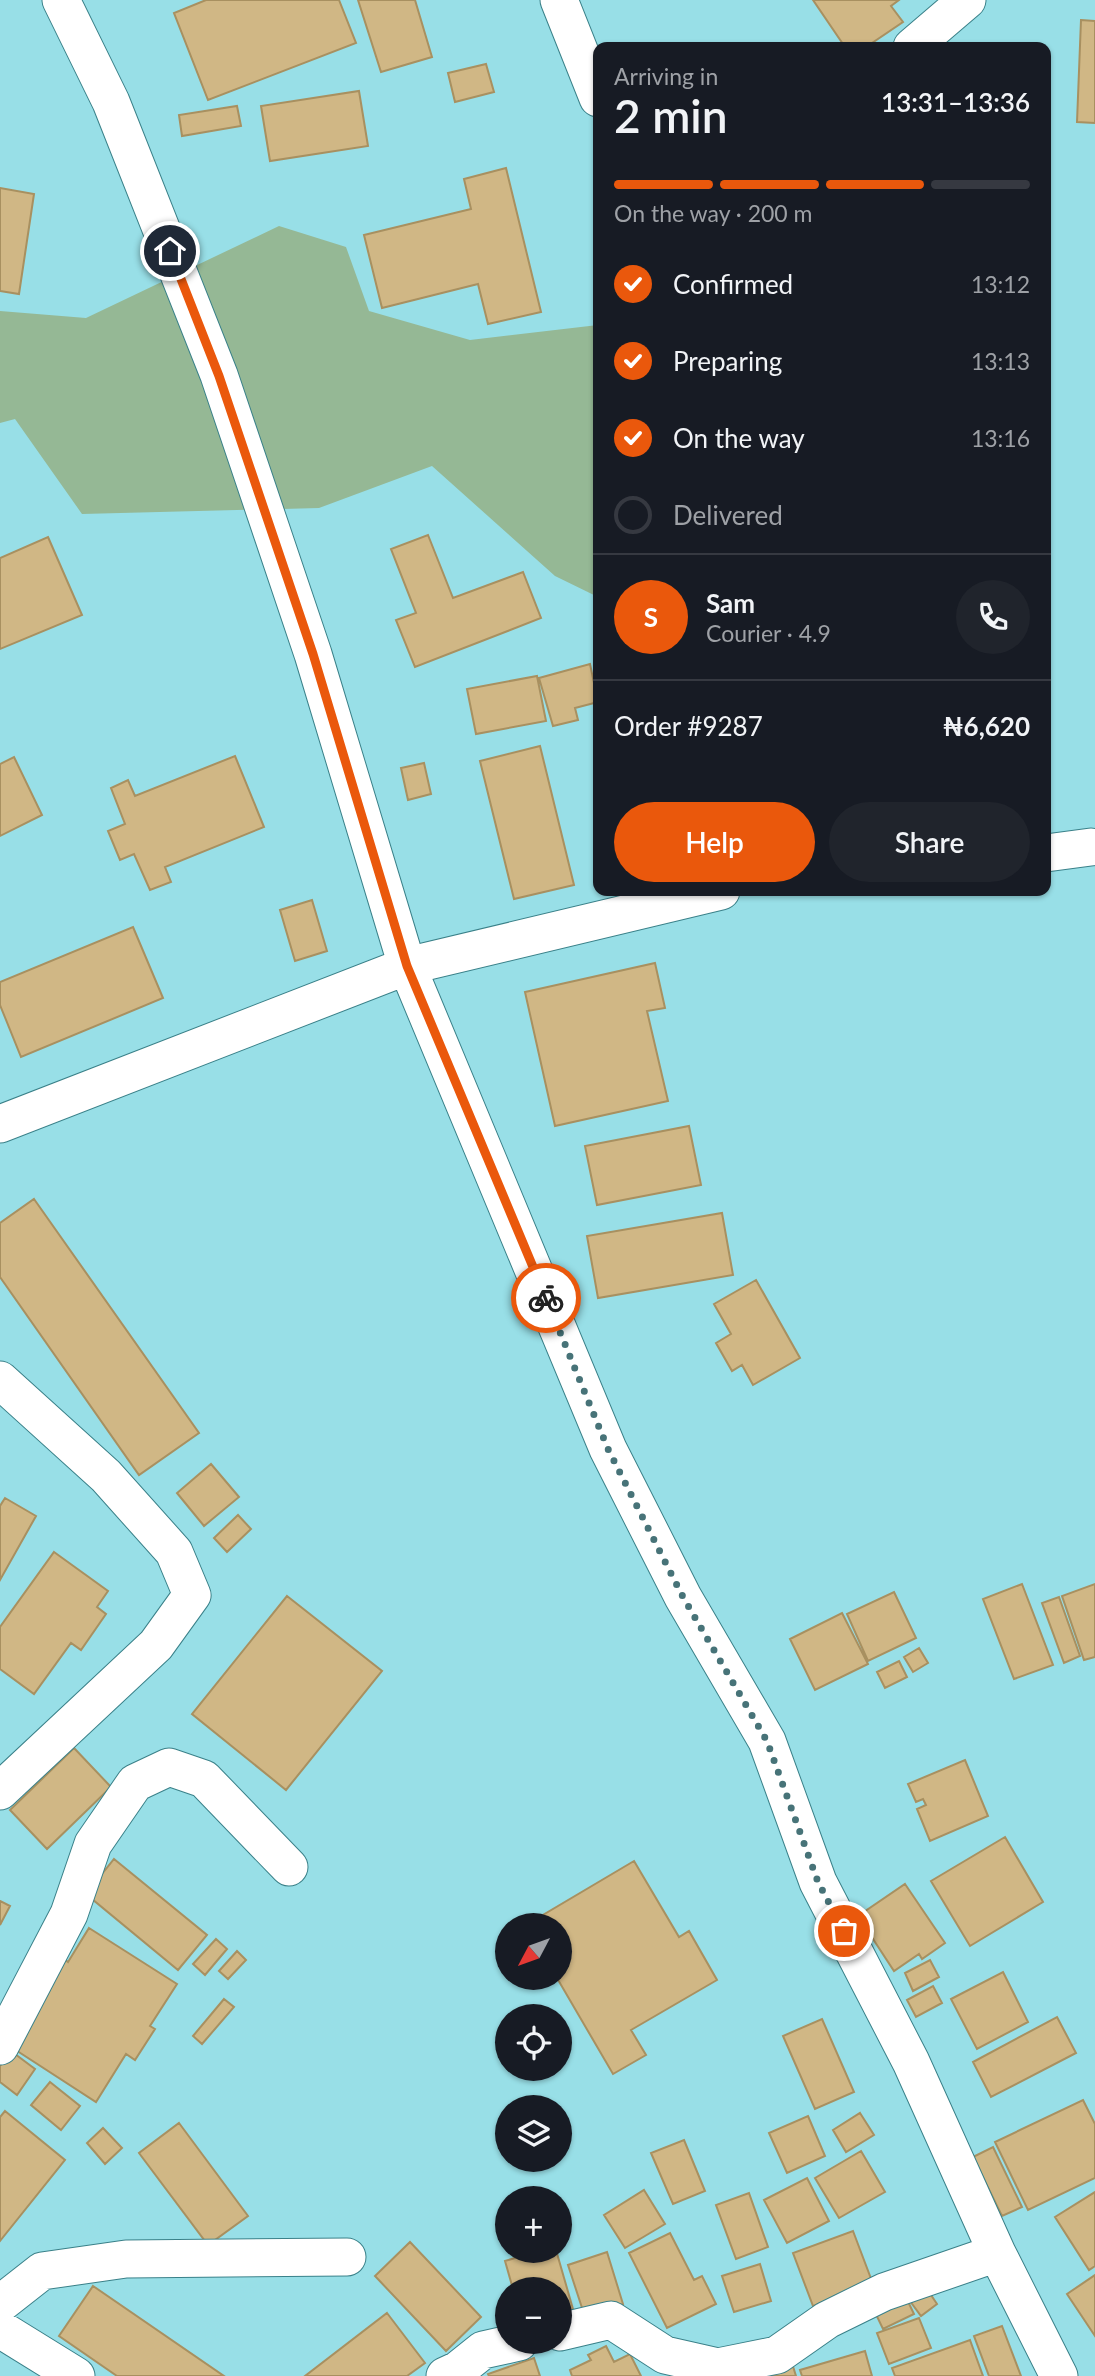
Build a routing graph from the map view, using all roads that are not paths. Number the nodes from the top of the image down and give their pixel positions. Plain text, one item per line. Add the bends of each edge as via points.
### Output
1 (61, 0) edge
2 (559, 0) edge
3 (967, 0) edge
4 (918, 42) edge
5 (593, 85) edge
6 (1091, 847) dead end
7 (1051, 852) edge
8 (699, 896) edge
9 (407, 966) junction
10 (0, 1124) edge
11 (0, 1380) edge
12 (0, 1791) edge
13 (289, 1867) dead end
14 (0, 2046) edge
15 (997, 2253) junction
16 (346, 2257) dead end
17 (0, 2304) edge
18 (0, 2329) edge
19 (572, 2329) edge
20 (495, 2347) edge
21 (76, 2376) edge
22 (445, 2376) edge
23 (1059, 2376) edge

1 - 9 street via 111,102 219,376 313,654
2 - 5 street
3 - 4 street
6 - 7 street
8 - 9 street
9 - 10 street
9 - 15 street via 608,1449 683,1597 767,1741 818,1882 911,2062
11 - 12 street via 106,1476 174,1552 192,1595 156,1644
13 - 14 street via 204,1779 169,1767 135,1783 93,1844 69,1914
15 - 19 street via 884,2292 827,2320 777,2355 718,2367 664,2356 611,2320
15 - 23 street
16 - 17 street via 126,2259 42,2271
18 - 21 street
20 - 22 street via 483,2350

